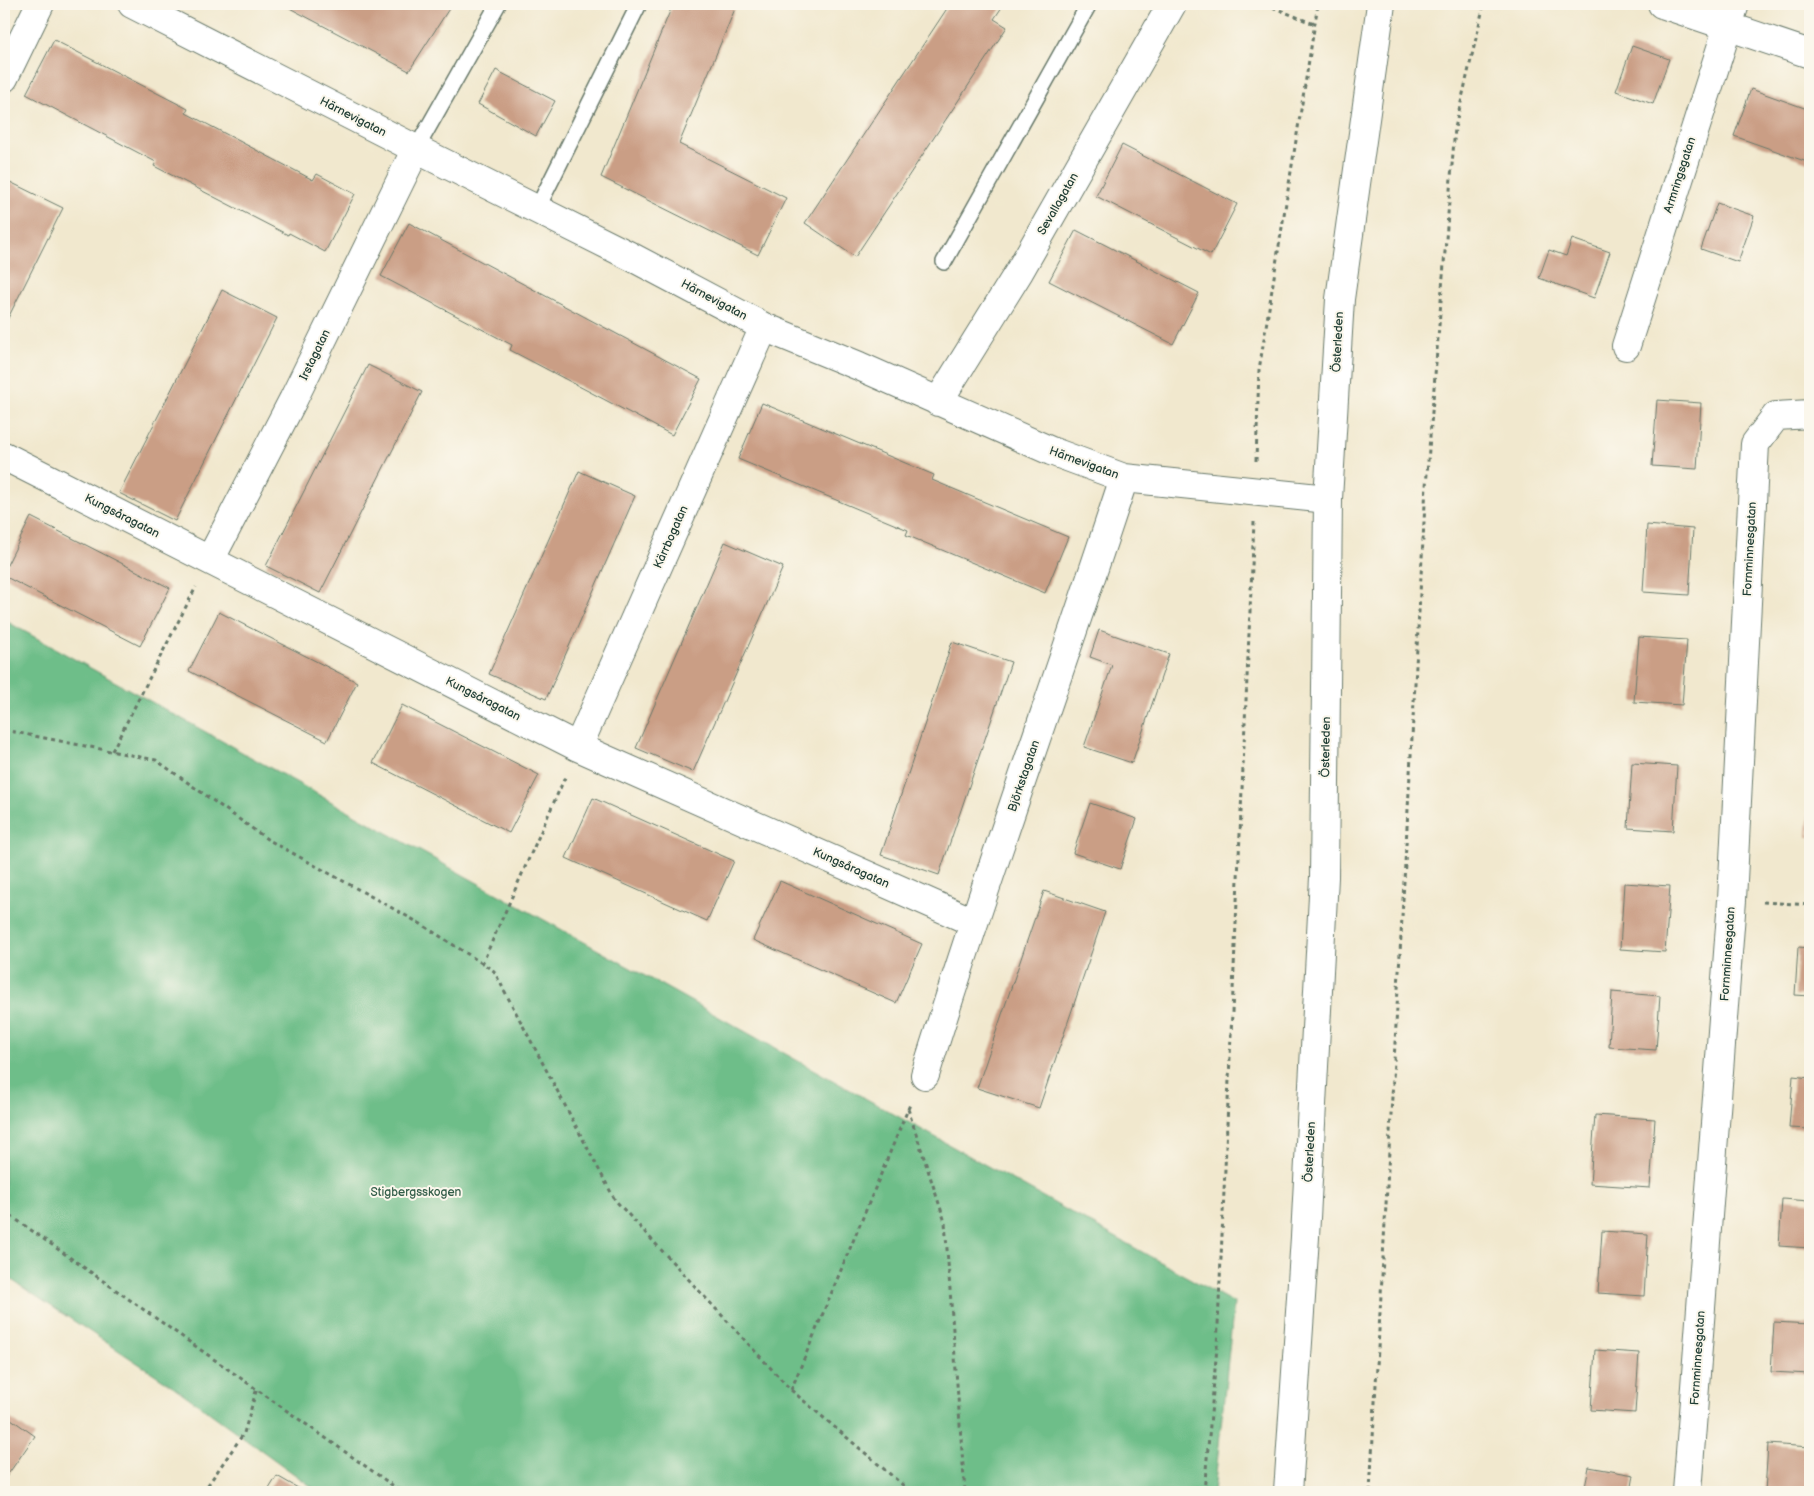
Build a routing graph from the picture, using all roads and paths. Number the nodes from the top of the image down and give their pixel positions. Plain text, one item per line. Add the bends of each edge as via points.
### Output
1 (40, 4) edge
2 (132, 4) edge
3 (498, 4) edge
4 (639, 4) edge
5 (1089, 4) edge
6 (1172, 4) edge
7 (1265, 4) edge
8 (1318, 4) edge
9 (1381, 4) edge
10 (1484, 4) edge
11 (1662, 4) edge
12 (1731, 14) edge
13 (1314, 24) junction
14 (1810, 54) edge
15 (4, 78) edge
16 (416, 149) junction
17 (536, 209) junction
18 (944, 262) dead end
19 (764, 327) junction
20 (1626, 346) dead end
21 (938, 402) junction
22 (1810, 414) edge
23 (4, 456) edge
24 (1124, 478) junction
25 (1255, 492) junction
26 (1328, 499) junction
27 (210, 560) junction
28 (4, 730) edge
29 (578, 747) junction
30 (112, 751) junction
31 (1732, 900) junction
32 (1810, 905) edge
33 (973, 922) junction
34 (482, 964) junction
35 (925, 1075) joint
36 (908, 1108) junction
37 (4, 1211) edge
38 (257, 1388) junction
39 (791, 1390) junction
40 (203, 1492) edge
41 (402, 1492) edge
42 (911, 1492) edge
43 (965, 1492) edge
44 (1204, 1492) edge
45 (1288, 1492) edge
46 (1370, 1492) edge
47 (1687, 1492) edge

1 - 15 street
2 - 16 street, Härnevigatan
3 - 16 lane
4 - 17 lane
5 - 18 lane
6 - 21 street, Sevallagatan via 1019,272
7 - 13 path
8 - 13 path
9 - 26 street, Österleden via 1340,299
10 - 46 path via 1455,128 1426,486
11 - 12 street
12 - 14 street
12 - 20 street, Armringsgatan
13 - 25 path via 1259,370
16 - 17 street, Härnevigatan
16 - 27 street, Irstagatan via 293,400
17 - 19 street, Härnevigatan
19 - 21 street, Härnevigatan
19 - 29 street, Kärrbogatan
21 - 24 street, Härnevigatan via 1051,451
22 - 31 street, Fornminnesgatan via 1776,416 1755,444
23 - 27 street, Kungsåragatan
24 - 25 street, Härnevigatan
24 - 33 street, Björkstagatan
25 - 26 street, Härnevigatan
25 - 44 path via 1216,1347
26 - 45 street, Österleden via 1324,877
27 - 29 street, Kungsåragatan
27 - 30 path
28 - 30 path
29 - 33 street, Kungsåragatan
29 - 34 path
30 - 34 path via 156,760 268,840 421,924
31 - 32 path
31 - 47 street, Fornminnesgatan
33 - 35 street, Björkstagatan
34 - 39 path via 494,971 615,1200
35 - 36 path
36 - 39 path
36 - 43 path via 944,1222
37 - 38 path
38 - 40 path via 244,1433
38 - 41 path
39 - 42 path

